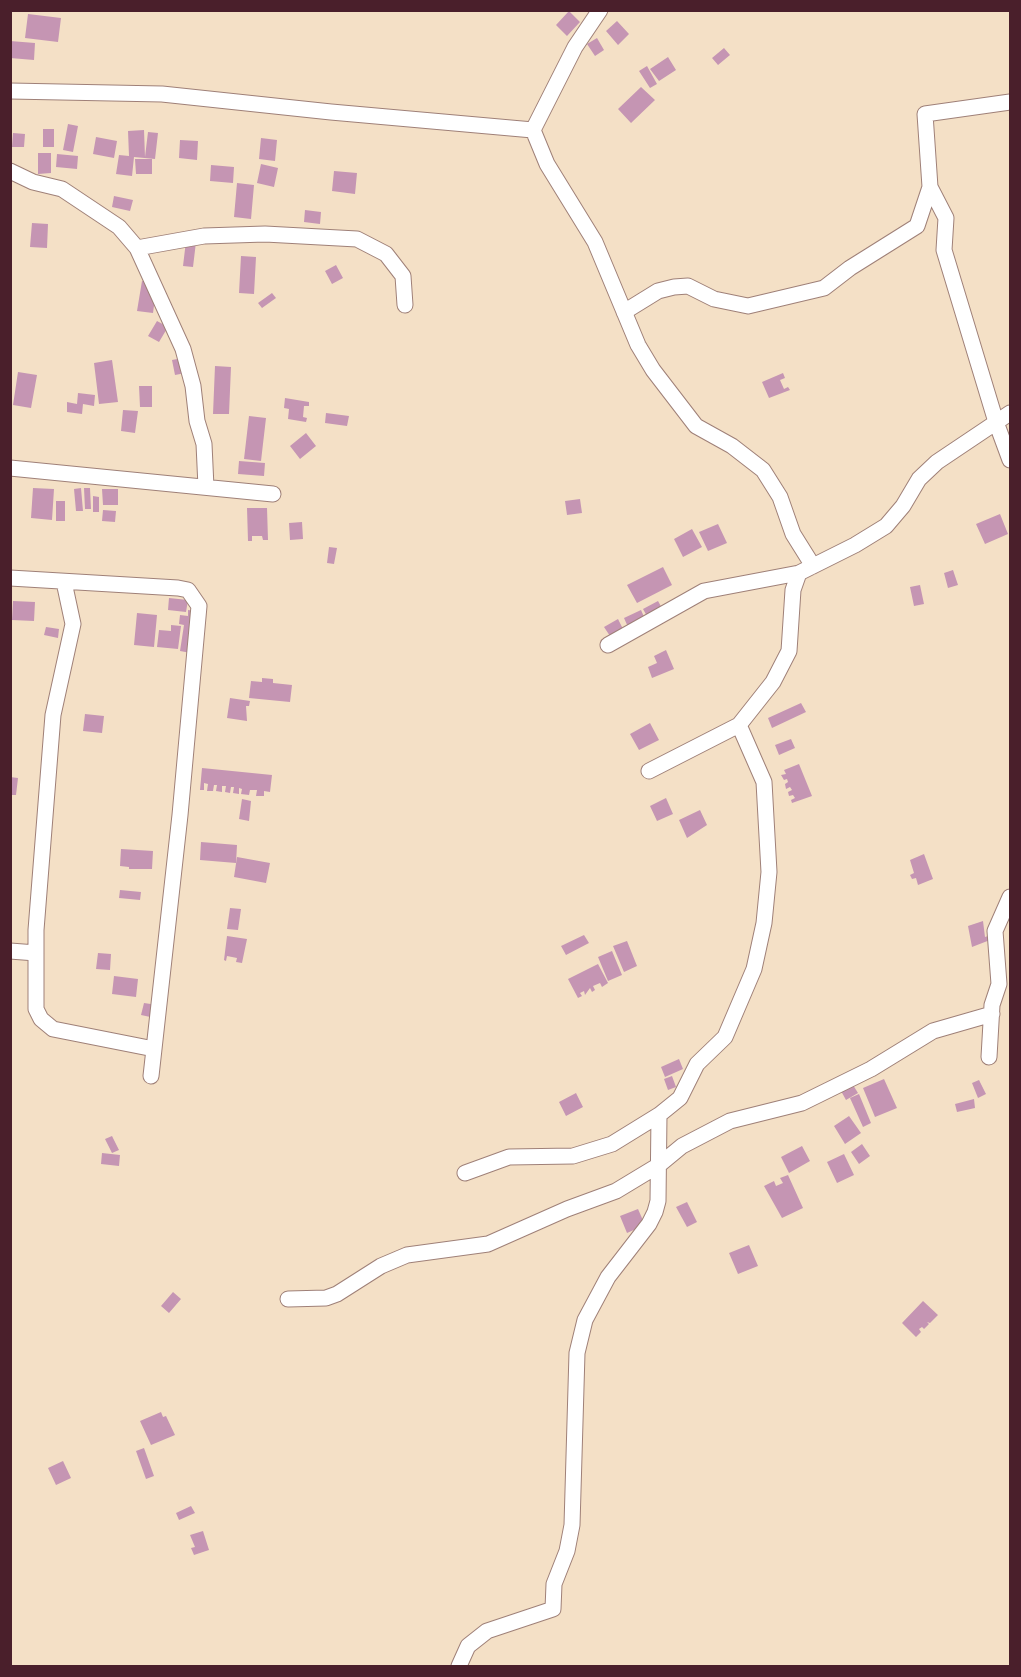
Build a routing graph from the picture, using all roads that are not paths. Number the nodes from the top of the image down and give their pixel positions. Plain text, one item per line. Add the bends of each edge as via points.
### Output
1 (600, 10) edge
2 (10, 92) edge
3 (1011, 102) edge
4 (532, 129) junction
5 (10, 171) edge
6 (930, 187) junction
7 (137, 248) junction
8 (405, 305) dead end
9 (624, 312) junction
10 (1011, 412) edge
11 (996, 422) junction
12 (1011, 460) edge
13 (10, 468) edge
14 (207, 487) junction
15 (273, 494) dead end
16 (813, 566) junction
17 (799, 573) junction
18 (10, 578) edge
19 (64, 582) junction
20 (608, 645) dead end
21 (739, 725) junction
22 (649, 771) dead end
23 (1011, 897) edge
24 (10, 951) edge
25 (36, 953) junction
26 (992, 1014) junction
27 (154, 1049) junction
28 (989, 1057) dead end
29 (151, 1076) dead end
30 (659, 1115) junction
31 (659, 1165) junction
32 (465, 1173) dead end
33 (288, 1299) dead end
34 (461, 1661) edge
35 (448, 1666) edge

1 - 4 street via 575,47
2 - 4 street via 162,94
3 - 6 street via 925,114
4 - 9 street via 547,164 595,242
5 - 7 street via 62,189 119,227
6 - 9 street via 917,226 850,267 824,288 748,306 714,299 688,286 674,287 658,291
6 - 11 street via 946,218 944,250
7 - 8 street via 204,236 265,234 357,239 386,254 403,276
7 - 14 street via 183,349 204,444
9 - 16 street via 652,370 696,426 732,446 764,471 780,497 793,534
10 - 11 street
11 - 12 street
11 - 16 street via 919,479 886,526
13 - 14 street
14 - 15 street
16 - 17 street
17 - 20 street via 704,591
17 - 21 street via 792,590 789,651 773,682
18 - 19 street
19 - 25 street via 73,624 53,715
19 - 27 street via 178,588 188,590 199,606
21 - 22 street
21 - 30 street via 764,782 769,872 764,923 754,969 725,1036 697,1064 680,1098
23 - 26 street via 995,931 999,984
24 - 25 street
25 - 27 street via 36,1009 53,1029
26 - 28 street
26 - 31 street via 933,1031 871,1070 802,1103 730,1121 682,1146
27 - 29 street
30 - 31 street
30 - 32 street via 612,1144 573,1156 509,1157
31 - 33 street via 616,1191 488,1244 407,1254 337,1294
31 - 34 street via 655,1212 608,1277 585,1320 577,1353 572,1525 554,1584 553,1609 488,1631 468,1646
34 - 35 street

